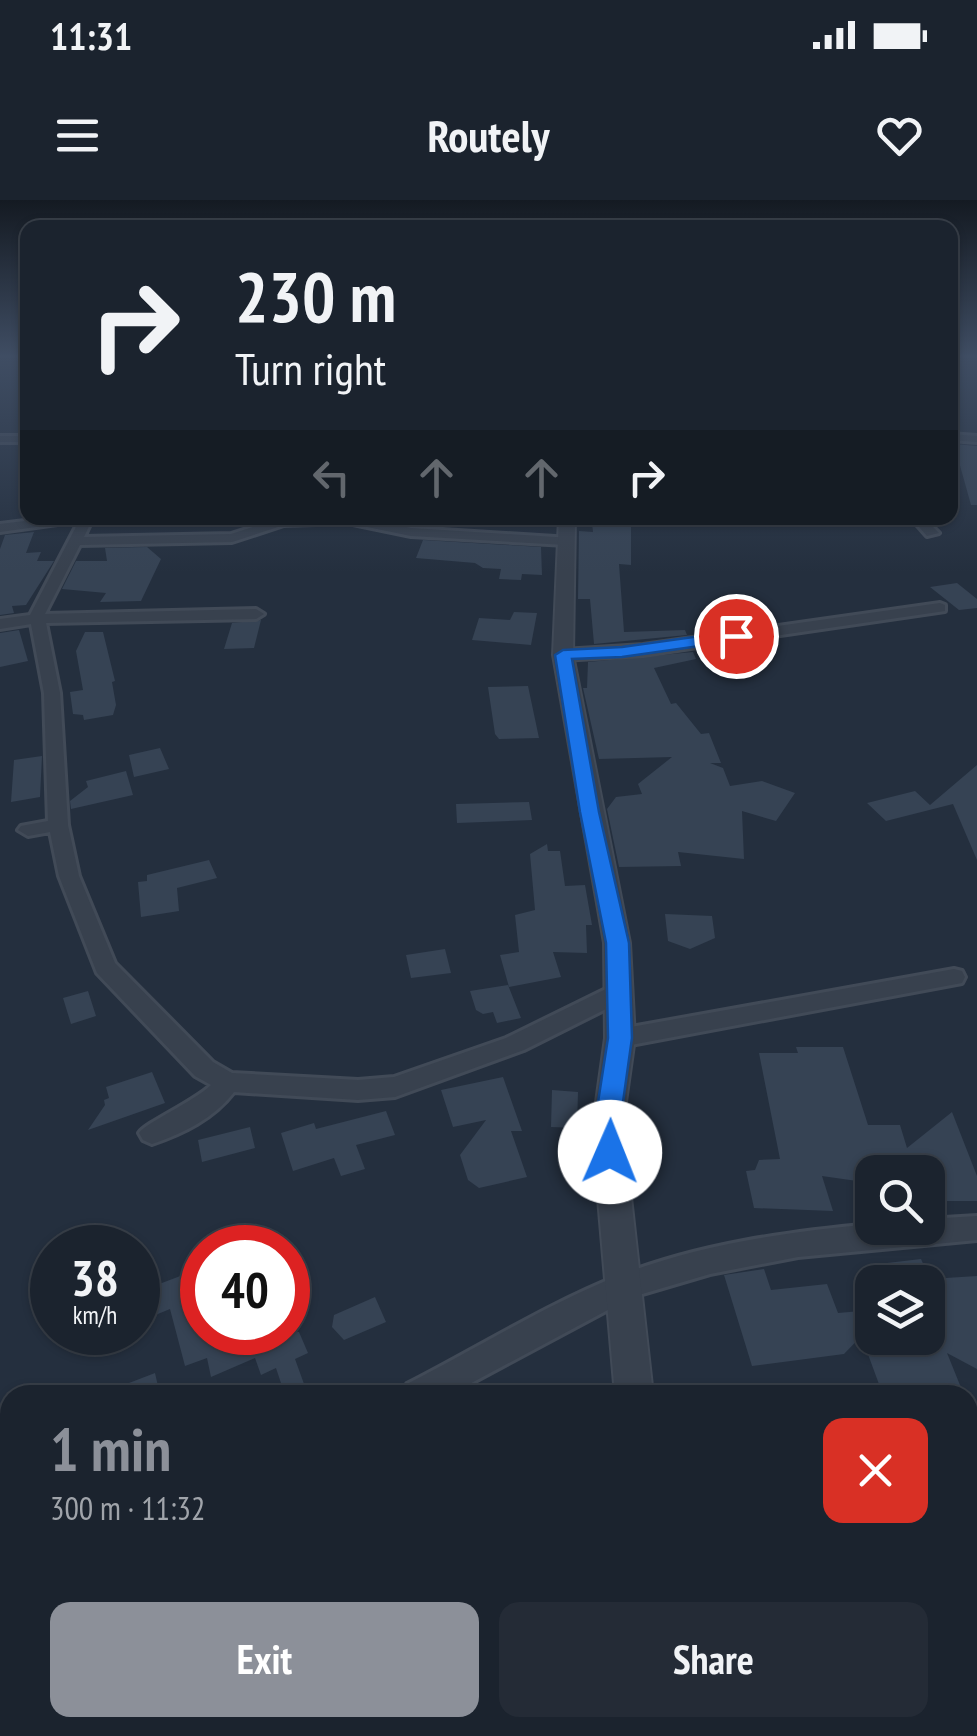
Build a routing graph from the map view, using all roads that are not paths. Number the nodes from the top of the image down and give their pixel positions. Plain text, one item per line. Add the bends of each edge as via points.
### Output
1 (83, 525) edge
2 (272, 525) edge
3 (370, 525) edge
4 (925, 525) edge
5 (566, 529) edge
6 (932, 533) dead end
7 (75, 541) junction
8 (940, 608) dead end
9 (256, 614) dead end
10 (38, 620) junction
11 (0, 624) edge
12 (563, 655) junction
13 (58, 825) junction
14 (28, 830) dead end
15 (954, 977) dead end
16 (618, 994) junction
17 (620, 1038) junction
18 (228, 1082) junction
19 (152, 1133) dead end
20 (977, 1228) edge
21 (624, 1286) junction
22 (437, 1385) edge
23 (633, 1385) edge

1 - 7 street
2 - 7 street via 232,538
3 - 5 street via 411,532
4 - 6 street
5 - 12 street
7 - 10 street
8 - 12 street
9 - 10 street
10 - 11 street
10 - 13 street via 52,693
12 - 16 street via 618,943
13 - 14 street
13 - 18 street via 69,876 106,967 204,1068
15 - 17 street
16 - 17 street
16 - 18 street via 515,1044 395,1087
17 - 21 street via 610,1152
18 - 19 street via 214,1102
20 - 21 street via 812,1241
21 - 22 street
21 - 23 street

